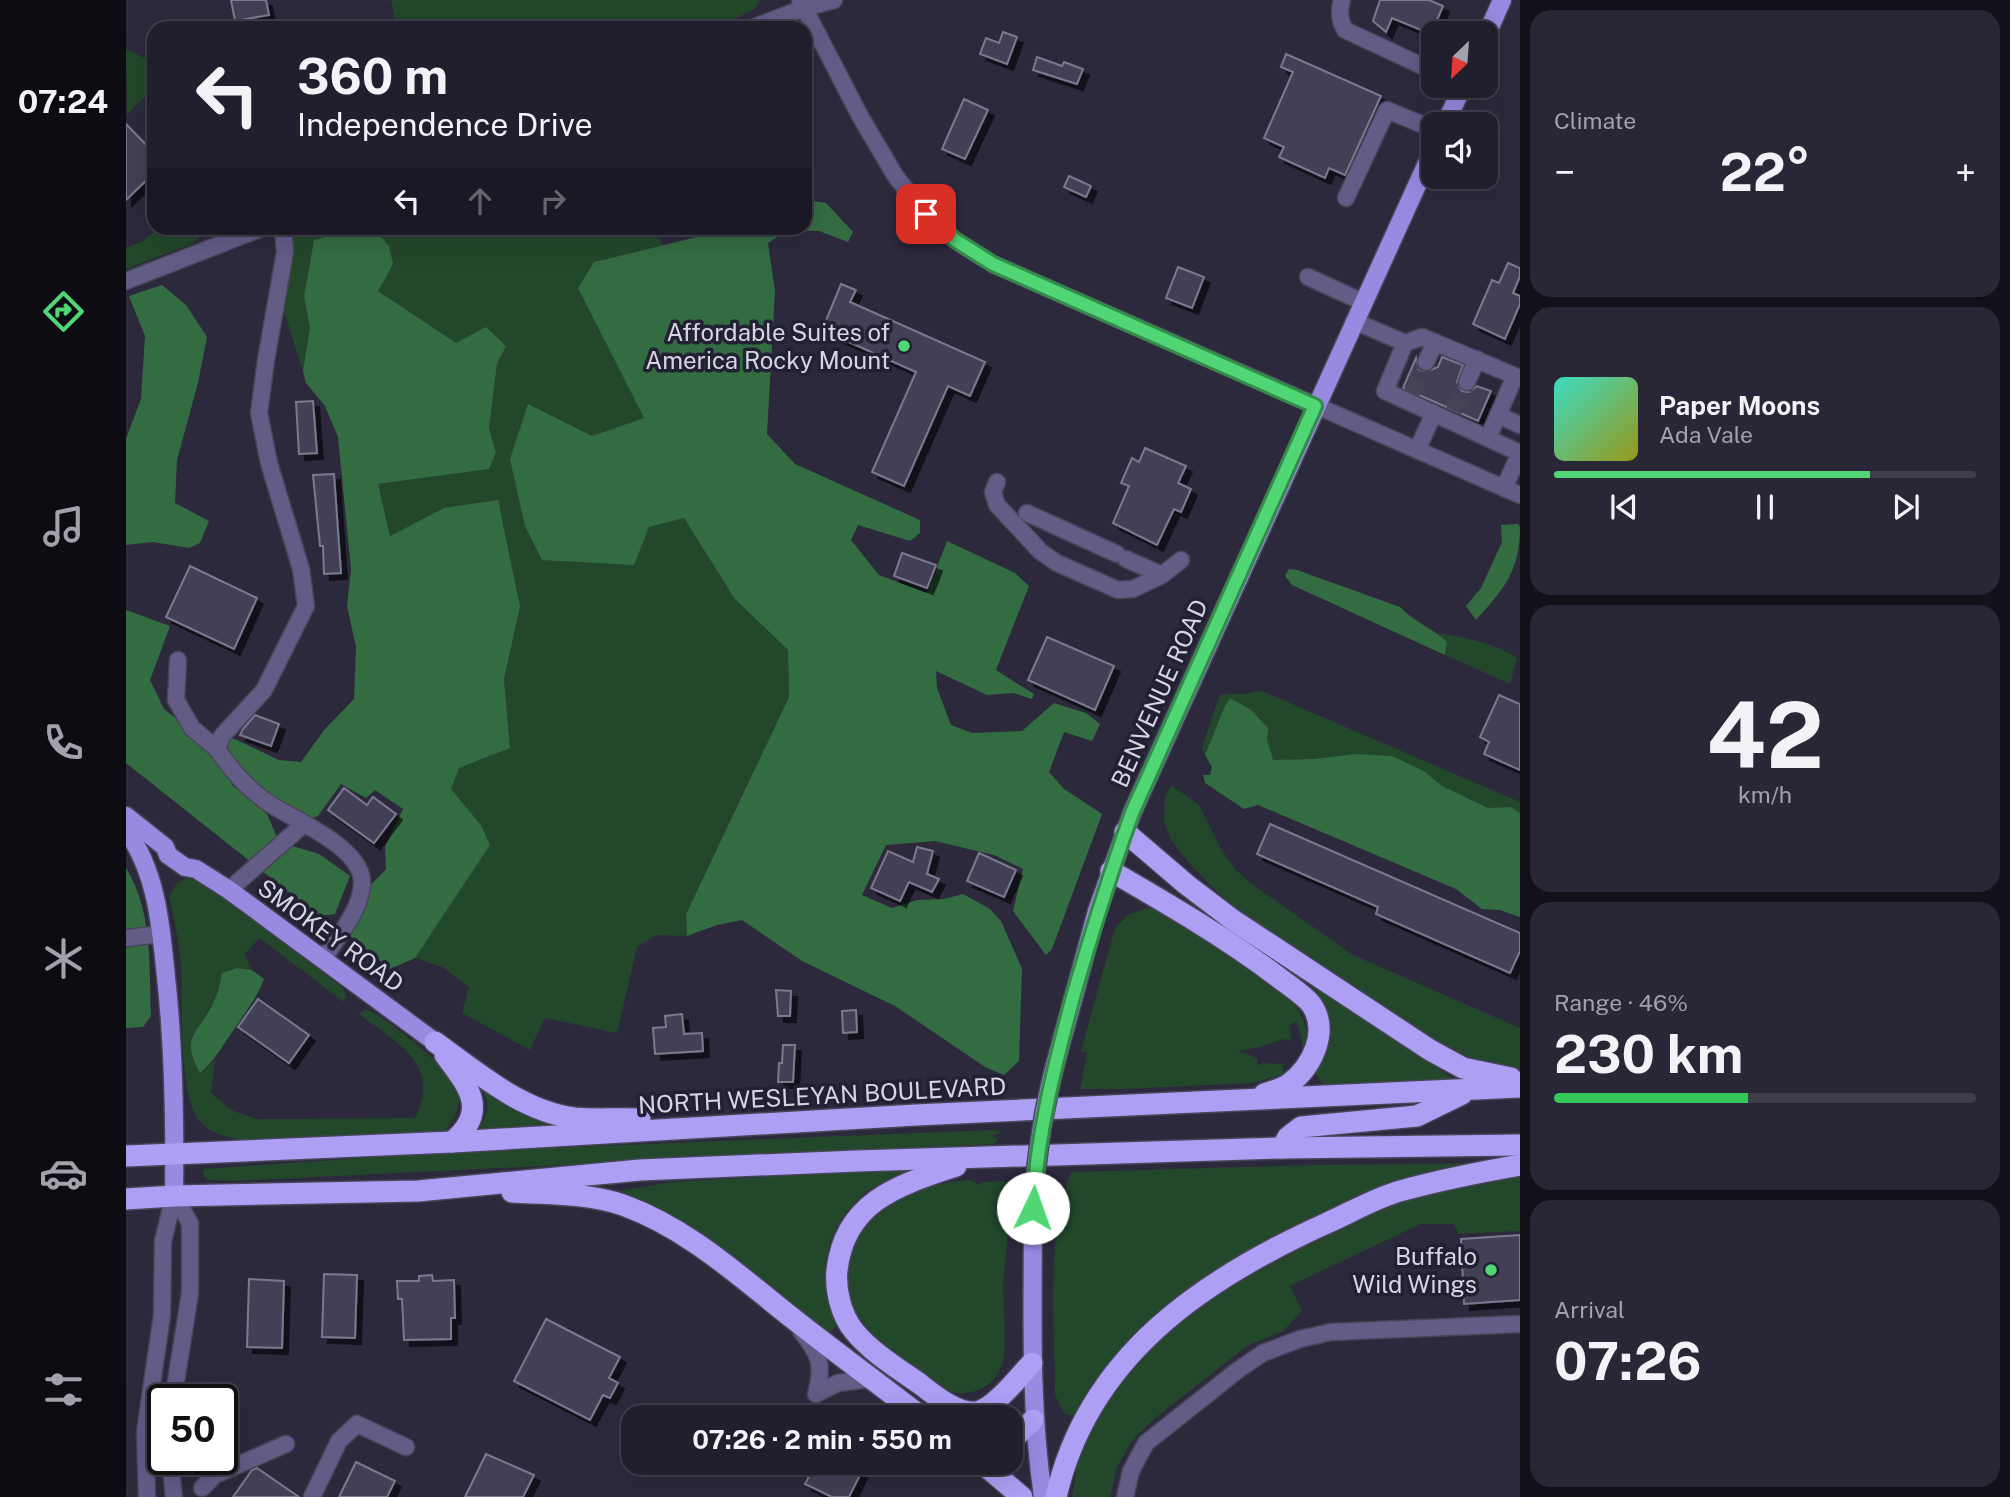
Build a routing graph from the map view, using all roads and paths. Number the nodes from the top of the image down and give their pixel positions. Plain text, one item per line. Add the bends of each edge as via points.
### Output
1 (834, 0) edge
2 (1342, 0) edge
3 (1502, 0) edge
4 (802, 4) edge
5 (767, 21) edge
6 (811, 21) edge
7 (1493, 21) edge
8 (812, 23) edge
9 (1421, 65) edge
10 (1421, 124) edge
11 (1421, 176) edge
12 (1346, 198) dead end
13 (244, 235) edge
14 (284, 235) edge
15 (1308, 277) dead end
16 (126, 281) edge
17 (1363, 302) junction
18 (1354, 321) junction
19 (1435, 342) junction
20 (1405, 343) junction
21 (1477, 359) junction
22 (1426, 362) tunnel mouth
23 (1517, 377) edge
24 (1467, 382) tunnel mouth
25 (1315, 406) junction
26 (1434, 413) junction
27 (1498, 415) junction
28 (1520, 425) edge
29 (1488, 438) junction
30 (1417, 450) junction
31 (1520, 453) edge
32 (997, 482) dead end
33 (1504, 488) junction
34 (1520, 495) edge
35 (1027, 513) dead end
36 (1181, 560) dead end
37 (1162, 575) junction
38 (178, 660) dead end
39 (217, 749) junction
40 (126, 816) edge
41 (304, 824) junction
42 (126, 830) edge
43 (1125, 832) junction
44 (1111, 871) junction
45 (229, 890) junction
46 (161, 934) junction
47 (126, 938) edge
48 (323, 960) junction
49 (435, 1042) junction
50 (1520, 1079) edge
51 (1520, 1087) edge
52 (1470, 1089) junction
53 (1202, 1102) junction
54 (757, 1125) junction
55 (452, 1142) junction
56 (1520, 1145) edge
57 (1282, 1148) junction
58 (174, 1153) junction
59 (126, 1156) edge
60 (977, 1158) junction
61 (1520, 1165) edge
62 (443, 1188) junction
63 (174, 1196) junction
64 (126, 1199) edge
65 (786, 1313) junction
66 (1520, 1324) edge
67 (1032, 1363) junction
68 (869, 1379) junction
69 (176, 1384) edge
70 (890, 1392) junction
71 (906, 1405) edge
72 (912, 1405) edge
73 (1033, 1420) junction
74 (1023, 1430) edge
75 (286, 1444) dead end
76 (406, 1447) dead end
77 (172, 1475) edge
78 (996, 1475) edge
79 (204, 1493) edge
80 (147, 1497) edge
81 (174, 1497) edge
82 (180, 1497) edge
83 (312, 1497) edge
84 (1022, 1497) edge
85 (1042, 1497) edge
86 (1056, 1497) edge
87 (1125, 1497) edge

1 - 4 street
2 - 9 street via 1340,22 1345,30
3 - 7 main road
4 - 5 street
4 - 6 street
8 - 25 street via 896,177 955,240 993,264
10 - 12 street via 1387,110
11 - 17 main road, BENVENUE ROAD
13 - 16 street
14 - 39 street via 285,252 259,412 269,463 301,569 306,606 264,690 222,736
15 - 17 street
17 - 18 main road, BENVENUE ROAD
18 - 20 street
18 - 25 main road, BENVENUE ROAD
19 - 20 street via 1422,337
19 - 21 street
19 - 22 street
20 - 26 street via 1385,391 1410,397
21 - 23 street
21 - 24 street
23 - 27 street
25 - 30 street
25 - 43 main road, BENVENUE ROAD
26 - 29 street via 1452,416
26 - 30 street
27 - 28 street
27 - 29 street
29 - 31 street
30 - 33 street
31 - 33 street
32 - 37 street via 997,505 1057,563 1118,590 1133,589
33 - 34 street
35 - 37 street
36 - 37 street
38 - 39 street via 176,700 192,728
39 - 41 street via 235,775 265,801
40 - 45 main road, SMOKEY ROAD via 184,867 196,869
41 - 45 street
41 - 48 street via 354,861 363,882 358,902
42 - 46 main road via 154,890
43 - 44 main road, BENVENUE ROAD
43 - 50 highway via 1233,919 1430,1050 1463,1068
44 - 53 highway via 1188,915 1269,970 1311,1004 1318,1021 1317,1046 1308,1066 1288,1085 1262,1095
44 - 67 main road, BENVENUE ROAD, bridge via 1046,1097 1035,1170
45 - 48 main road, SMOKEY ROAD
46 - 47 street
46 - 58 main road via 173,1066
48 - 49 main road, SMOKEY ROAD
49 - 54 highway via 525,1103 573,1118
49 - 55 highway via 469,1088 473,1105 472,1118
51 - 52 highway, NORTH WESLEYAN BOULEVARD
52 - 53 highway, NORTH WESLEYAN BOULEVARD
52 - 57 highway via 1417,1116 1301,1127
53 - 54 highway, NORTH WESLEYAN BOULEVARD
54 - 55 highway, NORTH WESLEYAN BOULEVARD
55 - 58 highway, NORTH WESLEYAN BOULEVARD
56 - 57 highway
57 - 60 highway
58 - 59 highway, NORTH WESLEYAN BOULEVARD
58 - 63 main road
60 - 62 highway via 640,1170
60 - 67 highway via 888,1191 868,1206 849,1228 839,1252 838,1298 865,1343 941,1400 961,1409 976,1412 993,1403
61 - 86 highway via 1397,1191 1297,1237 1179,1308 1155,1328 1104,1388 1066,1460
62 - 63 highway
62 - 65 highway via 588,1197 622,1205 695,1242
63 - 64 highway
63 - 69 street via 190,1223 190,1293
63 - 80 street via 163,1241 162,1315 145,1432
65 - 68 highway
65 - 68 street via 818,1356 821,1374 816,1394 838,1383
66 - 87 street via 1331,1332 1264,1353 1146,1443 1131,1471
67 - 73 main road, BENVENUE ROAD
68 - 70 highway
70 - 71 highway
70 - 72 highway
73 - 74 highway
73 - 85 main road, BENVENUE ROAD
75 - 79 street via 215,1475
76 - 83 street via 356,1424 338,1441
77 - 81 street
78 - 84 highway
79 - 82 street

